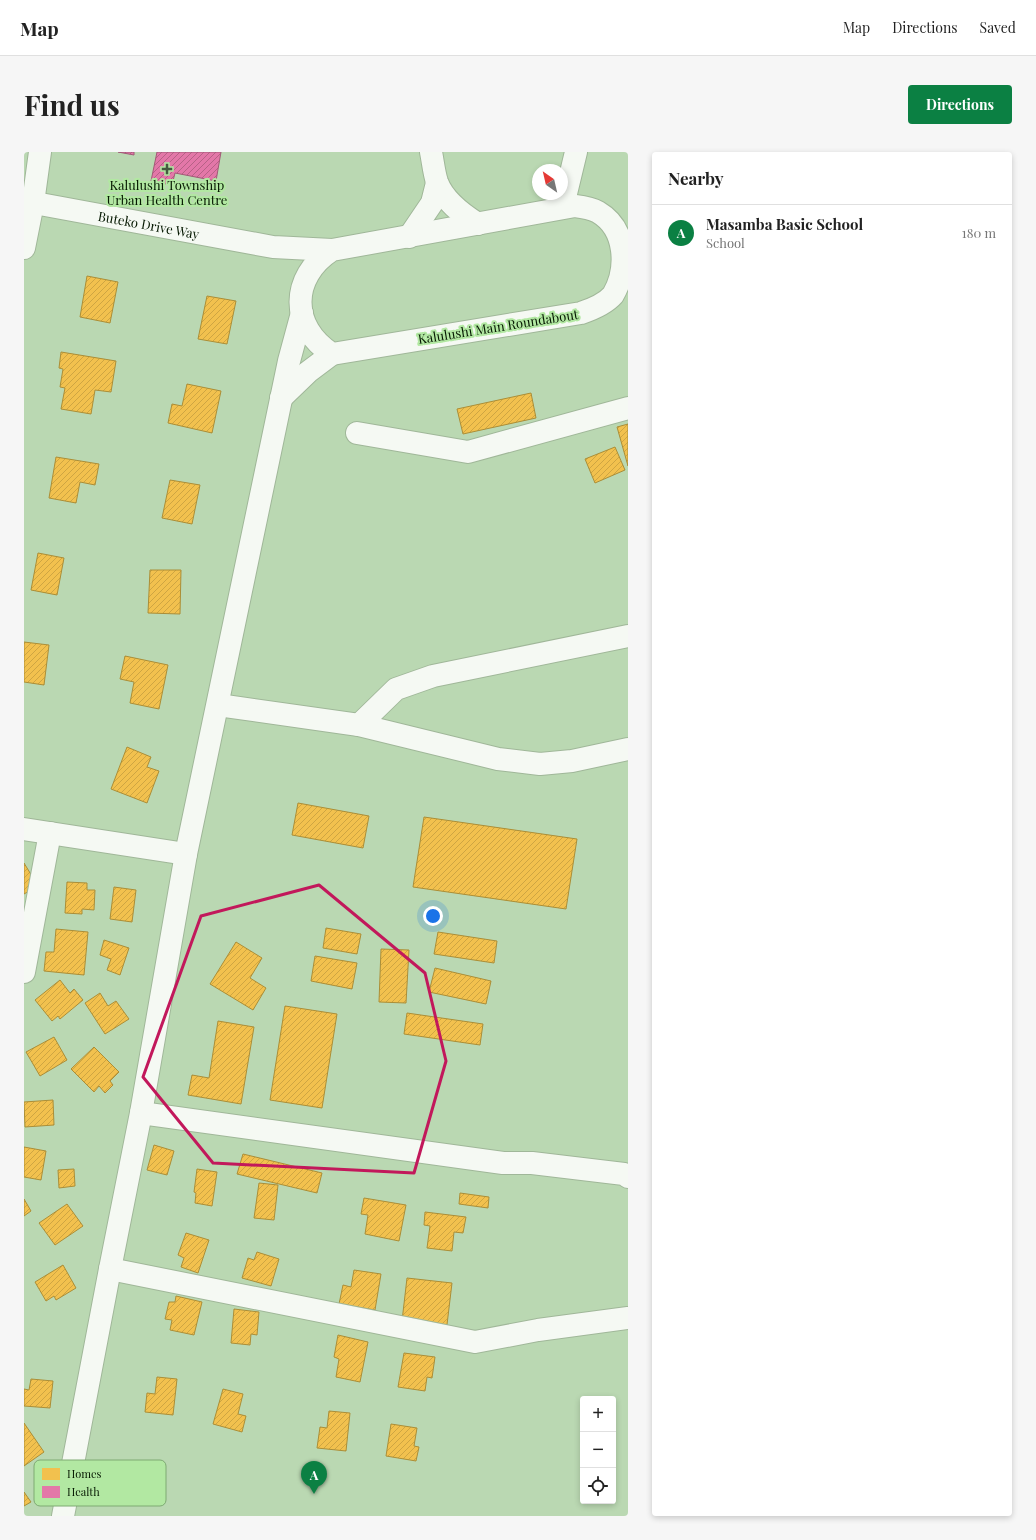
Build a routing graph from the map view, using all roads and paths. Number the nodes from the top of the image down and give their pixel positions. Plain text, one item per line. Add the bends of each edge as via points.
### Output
1 (40, 152) edge
2 (431, 152) edge
3 (576, 152) edge
4 (437, 183) junction
5 (28, 202) edge
6 (563, 206) junction
7 (607, 218) junction
8 (478, 224) junction
9 (628, 224) edge
10 (408, 237) junction
11 (273, 247) junction
12 (24, 248) edge
13 (332, 250) junction
14 (625, 280) edge
15 (303, 284) junction
16 (302, 313) junction
17 (332, 354) junction
18 (281, 398) junction
19 (628, 408) edge
20 (357, 433) dead end
21 (628, 636) edge
22 (218, 705) junction
23 (359, 725) junction
24 (628, 749) edge
25 (24, 828) edge
26 (50, 833) junction
27 (186, 854) junction
28 (24, 972) edge
29 (142, 1113) junction
30 (628, 1177) edge
31 (110, 1269) junction
32 (628, 1318) edge
33 (74, 1460) edge
34 (65, 1506) edge
35 (63, 1516) edge

1 - 5 street
2 - 4 street
3 - 6 street
4 - 8 street via 447,199 461,213
4 - 10 street via 432,203
5 - 11 street, Buteko Drive Way
5 - 12 street
6 - 7 street, Kalulushi Main Roundabout via 586,208
6 - 8 street, Kalulushi Main Roundabout
7 - 9 street
7 - 14 street, Kalulushi Main Roundabout via 615,227 625,248
8 - 10 street, Kalulushi Main Roundabout
10 - 13 street, Kalulushi Main Roundabout
11 - 13 street, Buteko Drive Way
11 - 15 street via 296,267
13 - 15 street, Kalulushi Main Roundabout via 314,264
14 - 17 street, Kalulushi Main Roundabout via 604,302 582,313
15 - 16 street, Kalulushi Main Roundabout via 300,296
16 - 17 street, Kalulushi Main Roundabout via 307,329 314,339
16 - 18 street
17 - 18 street via 308,372
18 - 22 street
19 - 20 street via 468,452
21 - 23 street via 434,676 396,689
22 - 23 street
22 - 27 street
23 - 24 street via 498,759 540,764 572,761
25 - 26 street
26 - 27 street
26 - 28 street
27 - 29 street
29 - 30 street via 503,1163 532,1163 624,1174
29 - 31 street
31 - 32 street via 475,1342 538,1330
31 - 33 street
34 - 35 street

